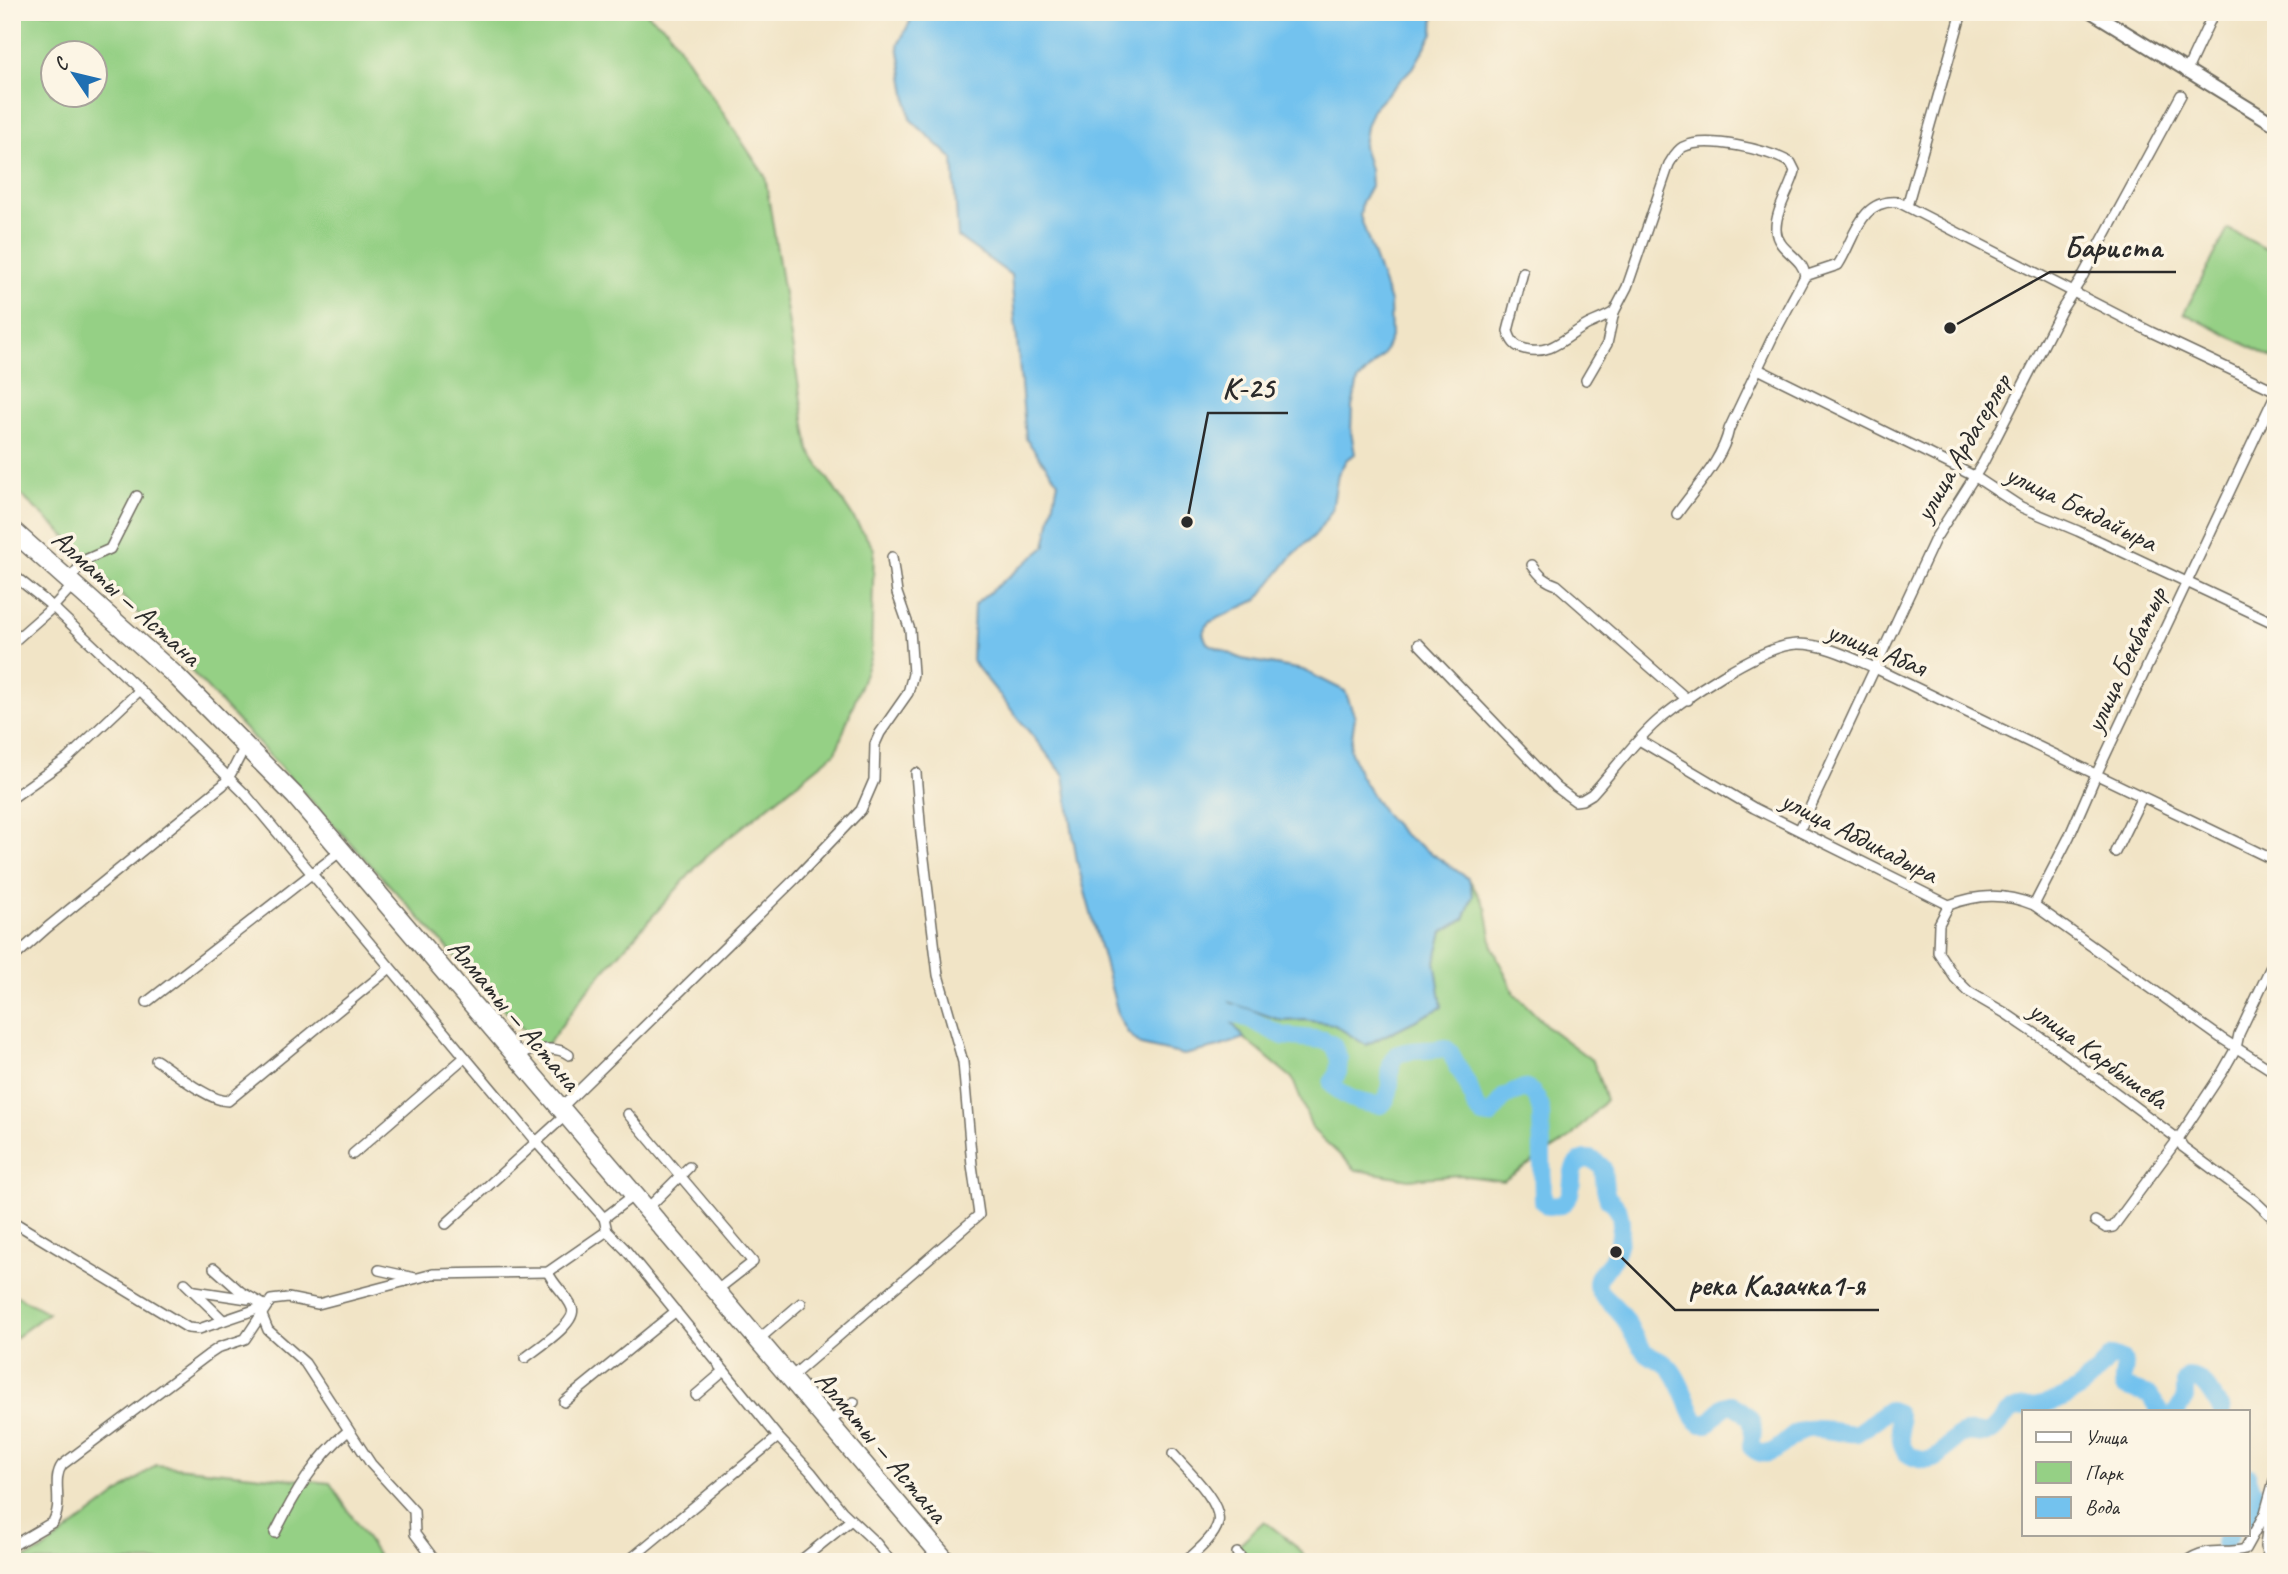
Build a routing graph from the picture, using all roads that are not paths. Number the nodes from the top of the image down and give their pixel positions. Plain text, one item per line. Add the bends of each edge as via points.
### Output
1 (1962, 12) edge
2 (2092, 12) edge
3 (2214, 12) edge
4 (2186, 72) junction
5 (2181, 95) dead end
6 (2276, 125) edge
7 (1907, 206) junction
8 (1524, 272) dead end
9 (1805, 276) junction
10 (2073, 292) junction
11 (1614, 312) junction
12 (1758, 369) junction
13 (1586, 380) dead end
14 (2276, 392) edge
15 (1974, 476) junction
16 (137, 496) dead end
17 (1677, 514) dead end
18 (12, 530) edge
19 (892, 557) dead end
20 (1532, 565) dead end
21 (12, 574) edge
22 (72, 582) junction
23 (2186, 583) junction
24 (53, 607) junction
25 (2276, 624) edge
26 (12, 643) edge
27 (1419, 644) dead end
28 (1875, 668) junction
29 (140, 690) junction
30 (1688, 700) junction
31 (1639, 740) junction
32 (246, 746) junction
33 (916, 773) dead end
34 (2096, 775) junction
35 (229, 778) junction
36 (2142, 797) junction
37 (12, 798) edge
38 (1800, 830) junction
39 (341, 851) junction
40 (2115, 852) dead end
41 (2276, 861) edge
42 (312, 874) junction
43 (1949, 905) junction
44 (2034, 905) junction
45 (2276, 956) edge
46 (12, 959) edge
47 (390, 968) junction
48 (147, 1002) dead end
49 (2236, 1048) junction
50 (514, 1052) junction
51 (569, 1055) dead end
52 (465, 1057) junction
53 (156, 1060) dead end
54 (2276, 1073) edge
55 (564, 1111) junction
56 (628, 1114) dead end
57 (2178, 1139) junction
58 (536, 1142) junction
59 (353, 1154) dead end
60 (689, 1167) dead end
61 (681, 1175) junction
62 (634, 1195) junction
63 (647, 1209) junction
64 (604, 1218) junction
65 (12, 1221) edge
66 (2095, 1221) dead end
67 (2276, 1221) edge
68 (446, 1224) dead end
69 (607, 1231) junction
70 (214, 1268) dead end
71 (379, 1270) dead end
72 (548, 1272) junction
73 (415, 1278) junction
74 (185, 1283) dead end
75 (717, 1290) junction
76 (195, 1291) junction
77 (254, 1300) junction
78 (801, 1303) dead end
79 (264, 1310) junction
80 (676, 1311) junction
81 (223, 1320) junction
82 (758, 1340) junction
83 (525, 1358) dead end
84 (724, 1371) junction
85 (790, 1378) junction
86 (696, 1395) dead end
87 (564, 1402) dead end
88 (854, 1402) dead end
89 (828, 1423) junction
90 (348, 1431) junction
91 (778, 1437) junction
92 (1173, 1454) dead end
93 (2276, 1473) edge
94 (2269, 1501) junction
95 (851, 1520) junction
96 (275, 1533) dead end
97 (12, 1546) edge
98 (1237, 1553) dead end
99 (436, 1562) edge
100 (628, 1562) edge
101 (799, 1562) edge
102 (891, 1562) edge
103 (947, 1562) edge
104 (1185, 1562) edge
105 (1245, 1562) edge
106 (2185, 1562) edge
107 (2272, 1562) edge

1 - 7 street
2 - 4 street
3 - 4 street
4 - 6 street
5 - 10 street, улица Ардагерлер
7 - 9 street via 1891,202 1871,208 1838,265
7 - 10 street
8 - 11 street via 1508,331 1521,348 1551,349
9 - 11 street via 1803,266 1783,246 1776,231 1795,171 1791,163 1732,146 1686,146 1669,164
9 - 12 street
10 - 14 street
10 - 15 street, улица Ардагерлер
11 - 13 street via 1607,344
12 - 15 street, улица Бекдайыра
12 - 17 street via 1720,456
14 - 23 street, улица Бекбатыр
15 - 23 street, улица Бекдайыра via 2021,507
15 - 28 street, улица Ардагерлер via 1935,539
16 - 22 street via 110,549 85,560
18 - 22 highway, Алматы — Астана
19 - 55 street via 897,593 910,630 913,674 908,693 875,744 874,780 862,810
20 - 30 street via 1541,578 1558,585
21 - 24 street
22 - 24 street
22 - 32 highway, Алматы — Астана
23 - 25 street, улица Бекдайыра
23 - 34 street, улица Бекбатыр
24 - 26 street
24 - 29 street
27 - 31 street, улица Абая via 1569,799 1582,800 1592,794
28 - 30 street, улица Абая via 1829,649 1794,644 1741,665
28 - 34 street, улица Абая
28 - 38 street, улица Ардагерлер
29 - 35 street
29 - 37 street via 75,752
30 - 31 street, улица Абая
31 - 38 street, улица Абдикадыра
32 - 35 street
32 - 39 highway, Алматы — Астана
33 - 85 street via 939,975 963,1062 979,1215
34 - 36 street, улица Абая
34 - 44 street, улица Бекбатыр
35 - 42 street via 270,820
35 - 46 street
36 - 40 street
36 - 41 street, улица Абая
38 - 43 street, улица Абдикадыра
39 - 42 street
39 - 50 highway, Алматы — Астана
42 - 47 street
42 - 48 street
43 - 44 street, улица Абдикадыра via 1993,896
43 - 57 street, улица Карбышева via 1939,925 1938,952 1955,978
44 - 49 street, улица Абдикадыра
45 - 49 street
47 - 52 street
47 - 53 street via 228,1101 211,1096
49 - 54 street, улица Абдикадыра
49 - 57 street
50 - 51 street via 554,1049
50 - 55 highway, Алматы — Астана
52 - 58 street
52 - 59 street
55 - 58 street
55 - 62 highway, Алматы — Астана
56 - 61 street
57 - 66 street via 2113,1227
57 - 67 street, улица Карбышева
58 - 64 street
58 - 68 street
60 - 61 street
61 - 63 street
61 - 75 street via 753,1262
62 - 63 highway, Алматы — Астана
62 - 64 street
63 - 75 highway, Алматы — Астана
64 - 69 street
65 - 81 street via 188,1328
69 - 72 street
69 - 80 street
70 - 77 street
71 - 73 street
72 - 73 street via 447,1272
72 - 83 street via 573,1315
73 - 79 street via 318,1304 275,1299
74 - 76 street
75 - 82 highway, Алматы — Астана
76 - 77 street
76 - 81 street
77 - 79 street
78 - 82 street
79 - 81 street
79 - 90 street via 268,1330 304,1363
79 - 97 street via 245,1339 208,1354 62,1465 53,1522
80 - 84 street
80 - 87 street
82 - 85 highway, Алматы — Астана
84 - 86 street
84 - 91 street
85 - 89 highway, Алматы — Астана
88 - 89 street
89 - 103 highway, Алматы — Астана
90 - 96 street via 306,1477
90 - 99 street via 414,1511 415,1534
91 - 95 street
91 - 100 street
92 - 104 street via 1208,1495 1218,1517 1212,1534
93 - 94 street
94 - 106 street via 2245,1549 2213,1550
94 - 107 street via 2265,1547
95 - 101 street
95 - 102 street
98 - 105 street

